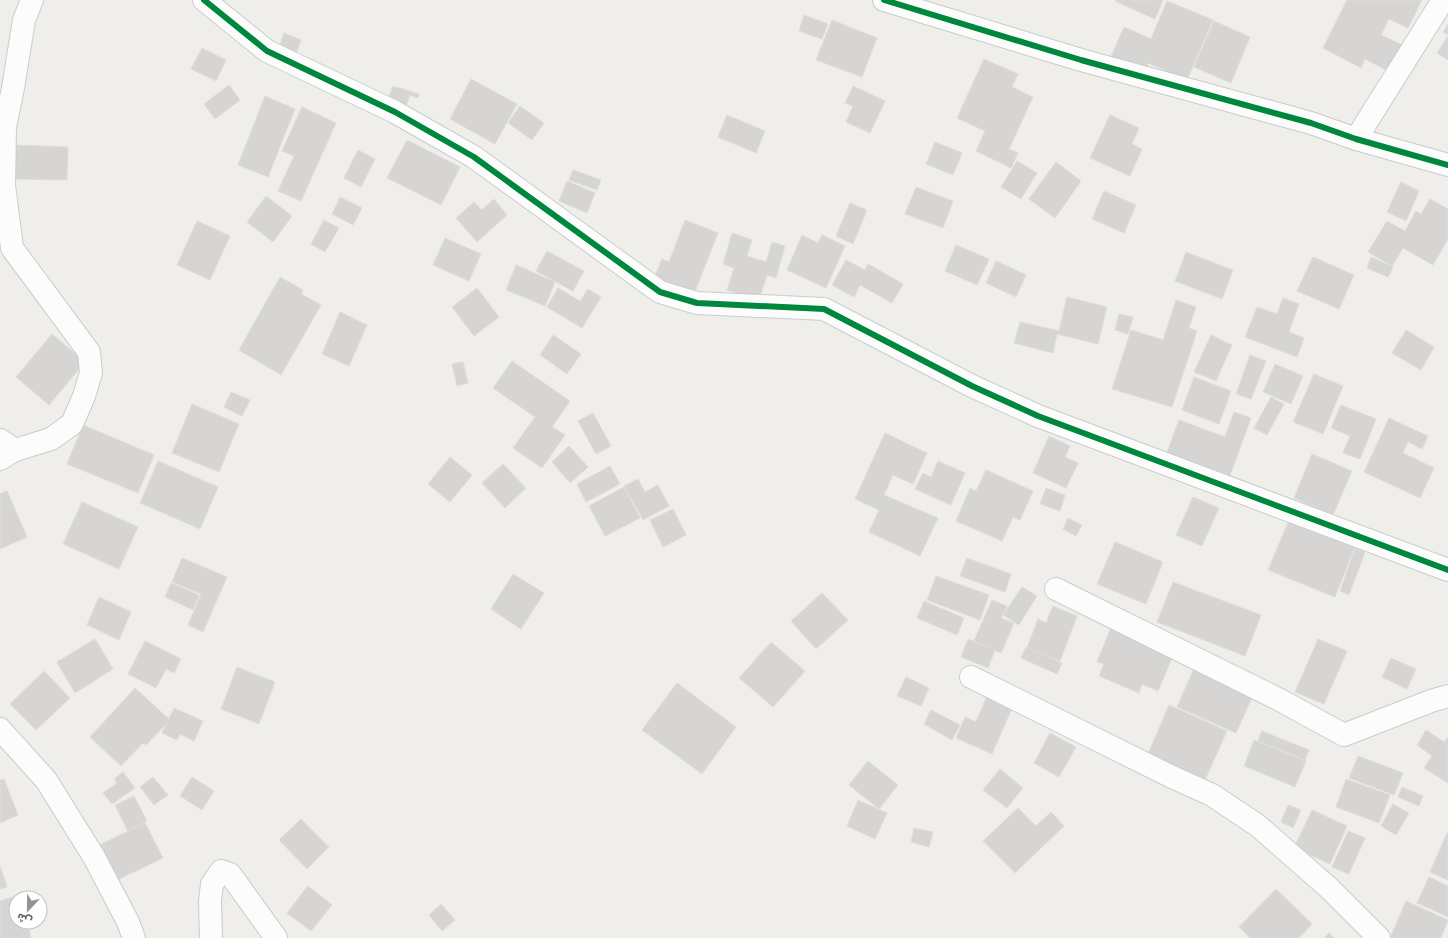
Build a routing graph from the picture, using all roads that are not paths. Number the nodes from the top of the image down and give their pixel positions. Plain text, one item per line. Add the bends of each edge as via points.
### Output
1 (32, 0) edge
2 (204, 0) edge
3 (884, 0) edge
4 (1443, 0) edge
5 (1356, 139) junction
6 (1448, 165) edge
7 (5, 449) edge
8 (1448, 570) edge
9 (1056, 589) dead end
10 (971, 677) dead end
11 (1448, 696) edge
12 (0, 729) edge
13 (134, 938) edge
14 (211, 938) edge
15 (276, 938) edge
16 (1379, 938) edge

1 - 7 street via 24,20 5,127 4,185 12,248 89,352 91,373 72,424 51,439
2 - 8 street via 267,51 395,112 474,158 660,292 697,303 824,309 972,386 1038,416
3 - 5 street via 1081,60 1311,123
4 - 5 street
5 - 6 street
9 - 11 street via 1280,700 1344,735
10 - 16 street via 1212,795 1257,825 1328,888
12 - 13 street via 46,780 94,857
14 - 15 street via 212,884 221,871 230,874

